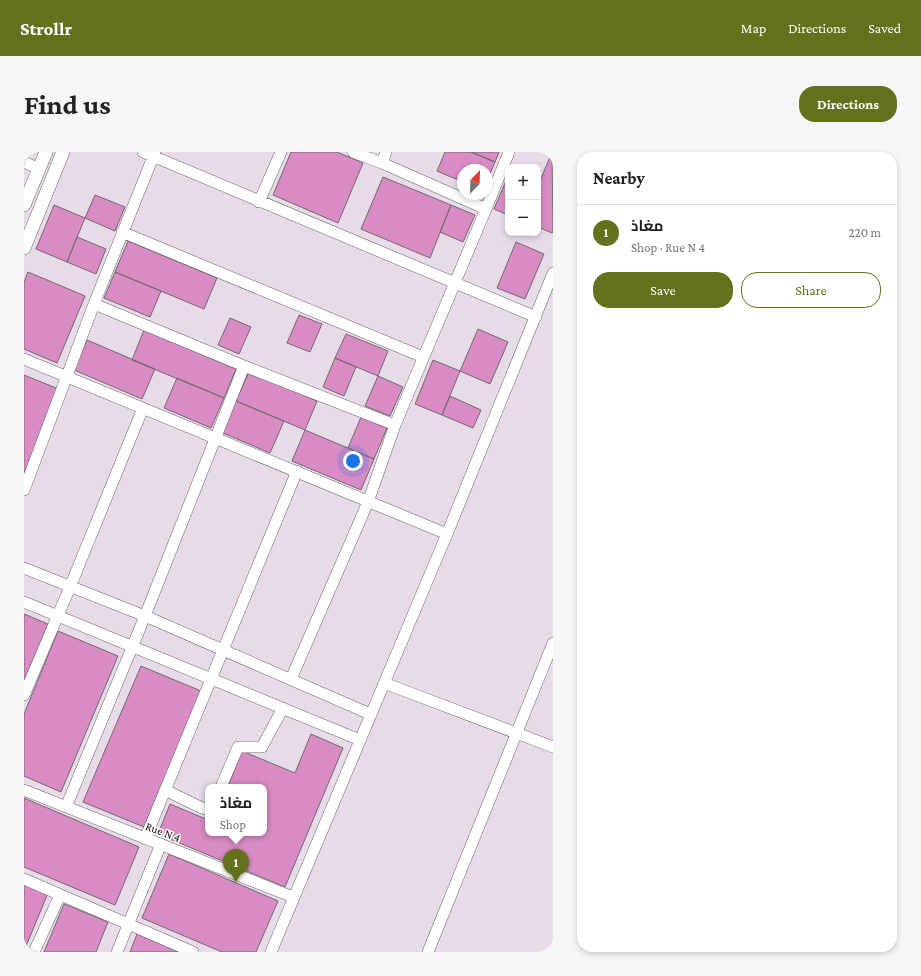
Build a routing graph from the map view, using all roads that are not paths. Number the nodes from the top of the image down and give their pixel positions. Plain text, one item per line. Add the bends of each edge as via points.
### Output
1 (46, 152) edge
2 (63, 152) edge
3 (281, 152) edge
4 (353, 152) edge
5 (386, 152) edge
6 (509, 152) edge
7 (150, 154) edge
8 (24, 162) edge
9 (382, 163) junction
10 (39, 169) junction
11 (259, 202) junction
12 (24, 205) edge
13 (486, 209) junction
14 (122, 232) junction
15 (24, 248) edge
16 (553, 273) edge
17 (454, 283) junction
18 (94, 304) junction
19 (536, 317) junction
20 (423, 357) junction
21 (24, 359) edge
22 (244, 366) junction
23 (68, 377) junction
24 (143, 408) junction
25 (395, 425) junction
26 (216, 439) junction
27 (297, 471) junction
28 (24, 490) edge
29 (368, 502) junction
30 (447, 534) junction
31 (24, 568) edge
32 (70, 587) junction
33 (24, 602) edge
34 (58, 616) junction
35 (145, 616) junction
36 (553, 643) edge
37 (133, 647) junction
38 (224, 651) junction
39 (212, 679) junction
40 (291, 679) junction
41 (384, 683) junction
42 (24, 695) edge
43 (283, 708) junction
44 (370, 714) junction
45 (516, 732) junction
46 (360, 740) junction
47 (553, 747) edge
48 (222, 784) edge
49 (24, 790) edge
50 (165, 790) junction
51 (66, 807) junction
52 (205, 808) edge
53 (145, 839) junction
54 (161, 844) junction
55 (24, 879) edge
56 (60, 895) junction
57 (293, 897) junction
58 (129, 923) junction
59 (34, 952) edge
60 (117, 952) edge
61 (193, 952) edge
62 (271, 952) edge
63 (429, 952) edge

1 - 10 street
2 - 15 street
3 - 11 street
4 - 9 street
5 - 9 street
6 - 13 street
7 - 11 street
7 - 14 street
8 - 10 street
9 - 13 street
10 - 12 street
11 - 17 street
13 - 17 street
14 - 18 street
14 - 20 street
16 - 19 street
17 - 19 street
17 - 20 street
18 - 22 street
18 - 23 street
19 - 30 street
20 - 25 street
21 - 23 street
22 - 25 street
22 - 26 street
23 - 24 street
23 - 28 street
24 - 26 street
24 - 32 street
25 - 29 street
26 - 27 street
26 - 35 street
27 - 29 street
27 - 38 street
29 - 30 street
29 - 40 street
30 - 41 street
31 - 32 street
32 - 34 street
32 - 35 street
33 - 34 street
34 - 37 street
34 - 42 street
35 - 37 street
35 - 38 street
36 - 45 street
37 - 39 street
37 - 51 street
38 - 39 street
38 - 40 street
39 - 43 street
39 - 50 street
40 - 44 street
41 - 44 street
41 - 45 street
43 - 46 street
43 - 48 street via 262,747 238,747
44 - 46 street
45 - 47 street
45 - 63 street
46 - 57 street
49 - 51 street, Rue N 4
50 - 52 street
50 - 53 street
51 - 53 street, Rue N 4
53 - 54 street, Rue N 4
54 - 57 street, Rue N 4
54 - 58 street
55 - 56 street
56 - 58 street
56 - 59 street
57 - 62 street
58 - 60 street
58 - 61 street

